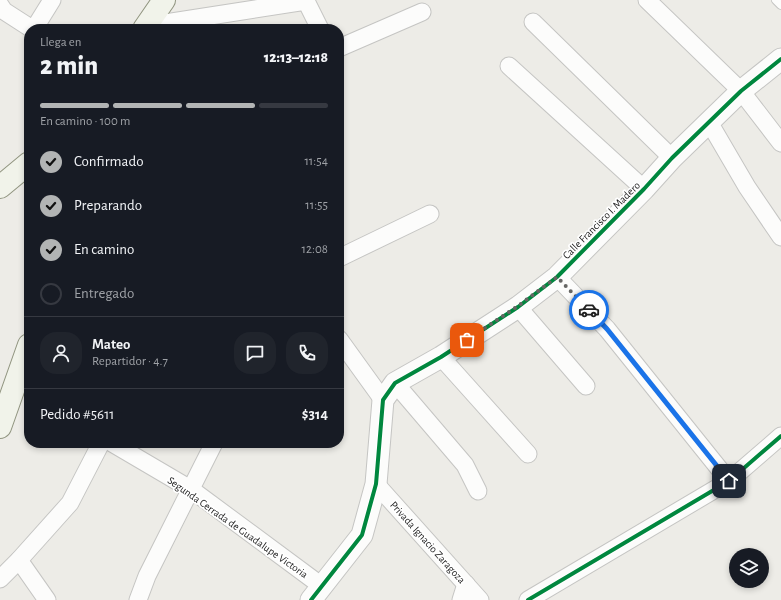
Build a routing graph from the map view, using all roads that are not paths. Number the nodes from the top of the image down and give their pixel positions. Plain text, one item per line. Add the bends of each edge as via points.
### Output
1 (52, 0) edge
2 (164, 0) edge
3 (647, 0) edge
4 (776, 0) edge
5 (781, 5) edge
6 (1, 10) edge
7 (422, 12) dead end
8 (534, 22) dead end
9 (25, 24) edge
10 (36, 24) edge
11 (148, 24) edge
12 (168, 24) edge
13 (318, 24) edge
14 (344, 46) edge
15 (781, 59) edge
16 (509, 66) dead end
17 (741, 91) junction
18 (709, 122) junction
19 (781, 143) edge
20 (672, 158) junction
21 (24, 167) edge
22 (0, 187) edge
23 (644, 189) junction
24 (430, 214) dead end
25 (781, 237) edge
26 (344, 256) edge
27 (557, 277) junction
28 (518, 306) junction
29 (344, 344) edge
30 (441, 357) junction
31 (24, 359) edge
32 (586, 386) dead end
33 (389, 392) junction
34 (0, 426) edge
35 (781, 436) edge
36 (98, 448) edge
37 (121, 448) edge
38 (212, 448) edge
39 (528, 454) dead end
40 (729, 481) junction
41 (376, 484) junction
42 (192, 490) junction
43 (478, 491) dead end
44 (19, 560) junction
45 (0, 579) edge
46 (466, 584) junction
47 (317, 593) edge
48 (47, 600) edge
49 (138, 600) edge
50 (461, 600) edge
51 (480, 600) edge
52 (528, 600) edge

1 - 10 street
2 - 11 main road
3 - 17 street
4 - 5 lane
6 - 9 street
7 - 14 street
8 - 20 street
12 - 13 street via 306,0
15 - 17 street, Calle Francisco I. Madero
16 - 23 street
17 - 18 street, Calle Francisco I. Madero
17 - 19 street
18 - 20 street, Calle Francisco I. Madero
18 - 25 street via 747,187
20 - 23 street, Calle Francisco I. Madero
21 - 22 main road
23 - 27 street, Calle Francisco I. Madero
24 - 26 street
27 - 28 street, Calle Francisco I. Madero
27 - 40 street via 607,329
28 - 30 street, Calle Francisco I. Madero
28 - 32 street
29 - 33 street
30 - 33 street, Calle Francisco I. Madero
30 - 39 street
31 - 34 main road
33 - 41 street
33 - 43 street via 464,466
35 - 40 street
36 - 44 street via 70,503
37 - 42 street, Segunda Cerrada de Guadalupe Victoria
38 - 42 street
40 - 52 street
41 - 46 street, Privada Ignacio Zaragoza
41 - 47 street via 362,535
42 - 47 street, Segunda Cerrada de Guadalupe Victoria
42 - 49 street via 147,576
44 - 45 street
44 - 48 street
46 - 50 street
46 - 51 street, Privada Ignacio Zaragoza

